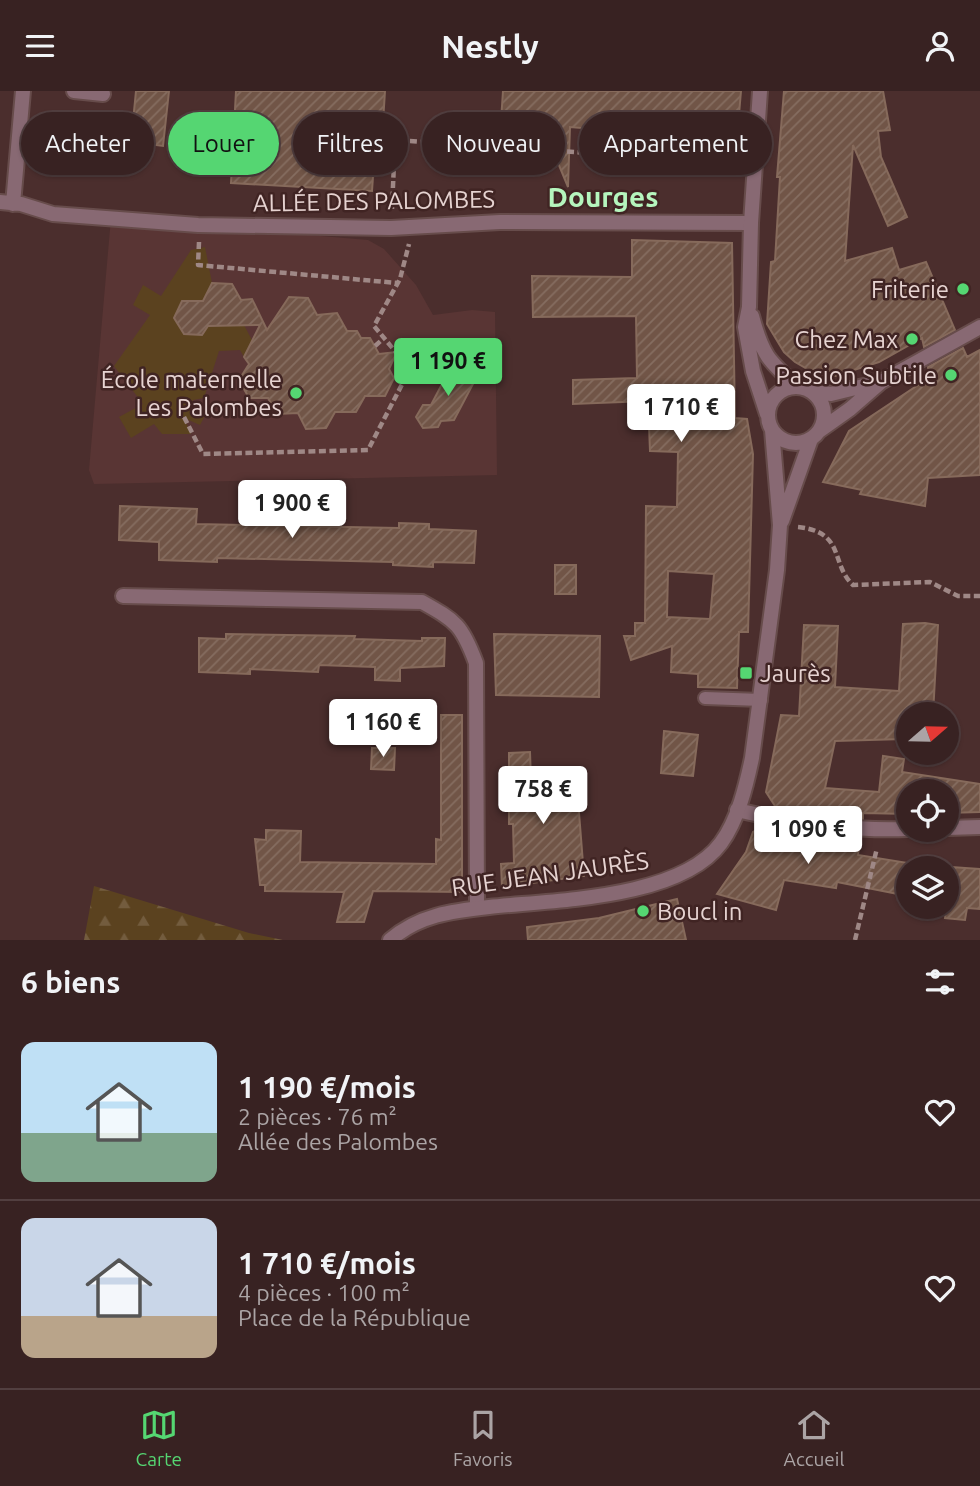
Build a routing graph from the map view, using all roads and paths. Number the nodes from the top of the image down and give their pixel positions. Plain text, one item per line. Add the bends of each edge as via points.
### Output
1 (23, 91) edge
2 (74, 91) edge
3 (760, 91) edge
4 (103, 94) dead end
5 (759, 112) edge
6 (579, 152) edge
7 (754, 175) edge
8 (6, 203) edge
9 (751, 223) junction
10 (414, 227) junction
11 (391, 228) junction
12 (199, 249) dead end
13 (397, 283) junction
14 (749, 307) junction
15 (980, 327) edge
16 (384, 338) junction
17 (375, 346) dead end
18 (881, 382) junction
19 (797, 386) junction
20 (814, 392) junction
21 (767, 414) junction
22 (184, 417) dead end
23 (772, 430) junction
24 (815, 435) junction
25 (780, 525) junction
26 (123, 596) dead end
27 (980, 596) edge
28 (705, 698) dead end
29 (761, 700) junction
30 (737, 810) junction
31 (980, 827) edge
32 (959, 828) edge
33 (896, 829) edge
34 (882, 830) junction
35 (477, 908) junction
36 (390, 940) edge
37 (855, 940) edge

1 - 8 street
2 - 4 street
3 - 5 street
6 - 11 path via 395,140
7 - 9 street
8 - 11 street, ALLÉE DES PALOMBES via 53,214 186,225
9 - 10 street, ALLÉE DES PALOMBES via 500,222
9 - 14 street
10 - 11 street, ALLÉE DES PALOMBES
10 - 13 path
12 - 13 path via 198,265
13 - 16 path via 374,325
14 - 19 street via 769,362
14 - 21 street via 748,346
15 - 18 street
16 - 17 path
16 - 22 path via 410,369 368,450 203,454
18 - 20 street via 831,394
18 - 24 street
19 - 20 street
19 - 21 street via 776,394
20 - 24 street via 824,406 823,423
21 - 23 street
23 - 24 street via 795,443
23 - 25 street, RUE JEAN JAURÈS
24 - 25 street, RUE JEAN JAURÈS
25 - 27 path via 807,528 831,542 853,585 930,582 958,596
25 - 29 street, RUE JEAN JAURÈS
26 - 35 street via 422,602 452,619 467,639 476,663
28 - 29 lane
29 - 30 street, RUE JEAN JAURÈS via 746,787
30 - 34 street via 782,820
30 - 35 street, RUE JEAN JAURÈS via 709,857 673,879 589,896
31 - 32 street
33 - 34 street
34 - 37 path
35 - 36 street, RUE JEAN JAURÈS via 422,919

